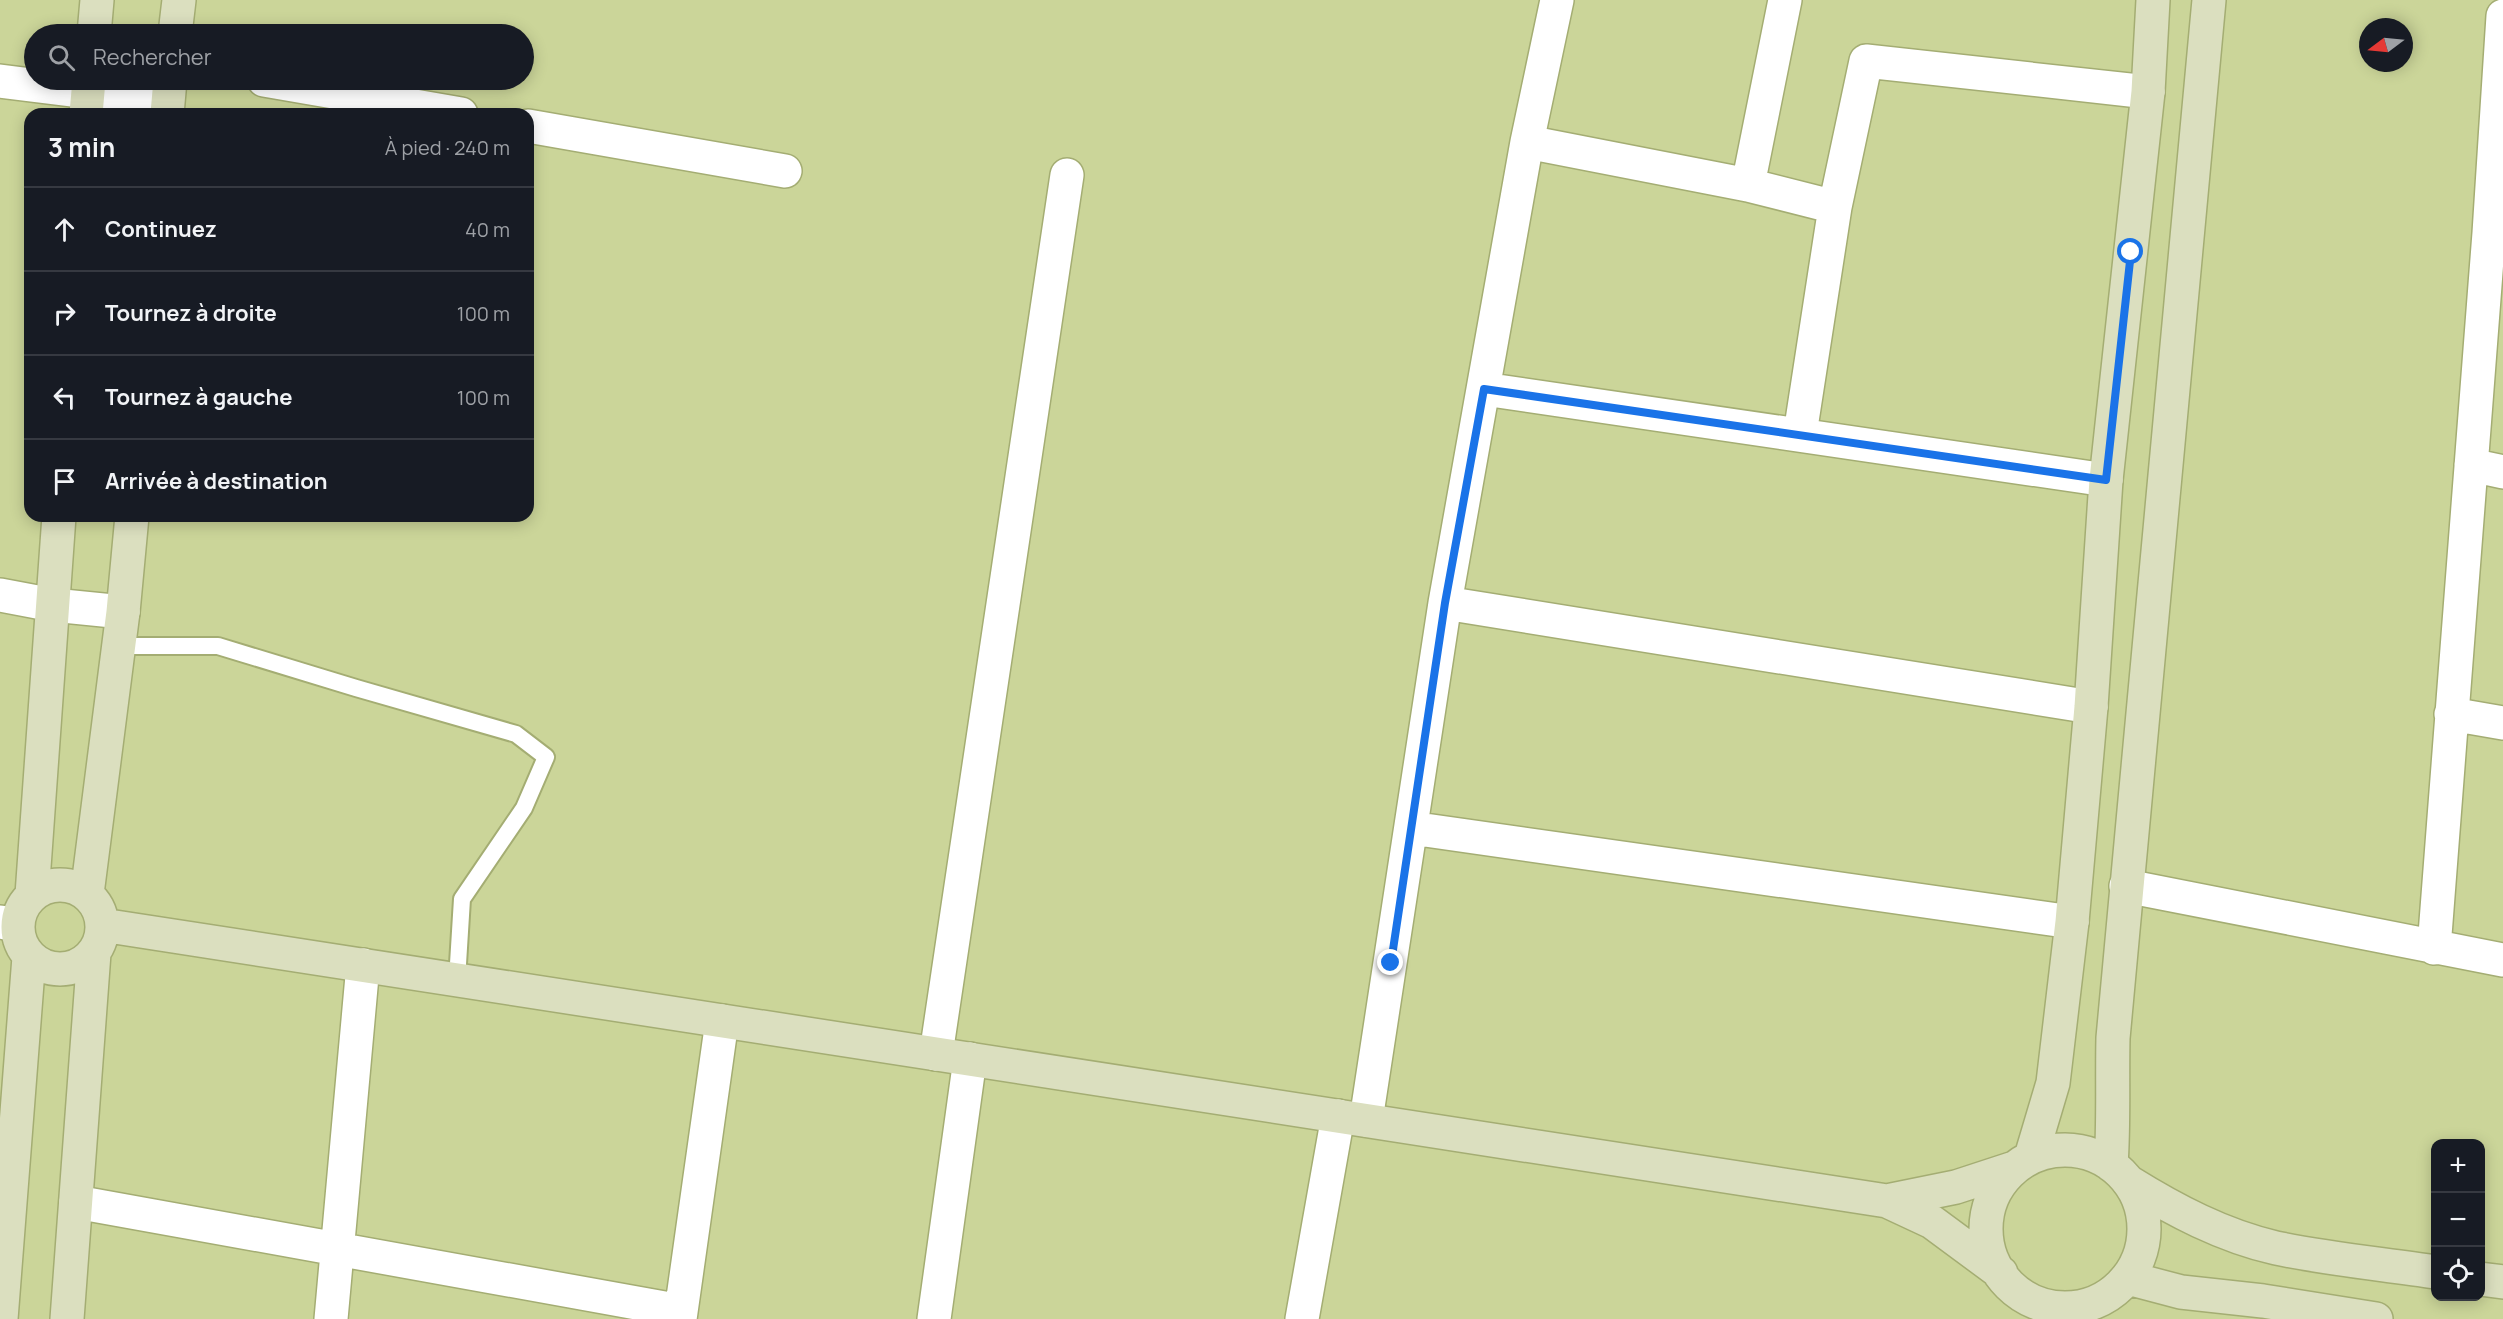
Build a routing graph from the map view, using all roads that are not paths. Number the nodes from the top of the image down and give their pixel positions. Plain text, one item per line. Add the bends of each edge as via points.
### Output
1 (97, 0) edge
2 (179, 0) edge
3 (1557, 0) edge
4 (1785, 0) edge
5 (2153, 0) edge
6 (2209, 0) edge
7 (2503, 16) edge
8 (95, 24) edge
9 (176, 24) edge
10 (0, 81) edge
11 (24, 85) edge
12 (56, 90) edge
13 (322, 90) edge
14 (2148, 92) junction
15 (87, 95) edge
16 (168, 100) edge
17 (426, 108) edge
18 (534, 127) edge
19 (1527, 142) junction
20 (785, 171) dead end
21 (1067, 175) dead end
22 (1748, 185) junction
23 (1835, 207) junction
24 (2496, 234) edge
25 (1484, 389) junction
26 (1800, 434) junction
27 (2471, 465) junction
28 (2503, 472) edge
29 (2106, 480) junction
30 (59, 522) edge
31 (131, 522) edge
32 (0, 595) edge
33 (1445, 603) junction
34 (53, 605) junction
35 (123, 612) junction
36 (119, 646) junction
37 (2091, 707) junction
38 (2451, 714) junction
39 (2503, 723) edge
40 (1411, 828) junction
41 (2126, 886) junction
42 (87, 894) junction
43 (32, 895) junction
44 (2072, 922) junction
45 (9, 924) edge
46 (98, 939) junction
47 (2434, 948) junction
48 (29, 957) junction
49 (2503, 960) edge
50 (363, 965) junction
51 (457, 980) junction
52 (722, 1021) junction
53 (936, 1054) junction
54 (970, 1059) junction
55 (1352, 1118) junction
56 (2022, 1162) junction
57 (2120, 1173) junction
58 (1887, 1201) junction
59 (76, 1202) junction
60 (337, 1250) junction
61 (2431, 1271) edge
62 (2004, 1279) junction
63 (2485, 1280) edge
64 (2503, 1282) edge
65 (2119, 1295) edge
66 (680, 1315) edge
67 (1, 1319) edge
68 (67, 1319) edge
69 (331, 1319) edge
70 (934, 1319) edge
71 (1302, 1319) edge
72 (2020, 1319) edge
73 (2376, 1319) edge

1 - 8 street
2 - 9 street
3 - 19 street
4 - 22 street
5 - 14 street
6 - 41 street
7 - 24 street
10 - 11 street
12 - 15 street
13 - 17 street
14 - 23 street via 1866,61
14 - 29 street
15 - 16 street
18 - 20 street
19 - 22 street
19 - 25 street
21 - 53 street
22 - 23 street
23 - 26 street
24 - 27 street
25 - 26 street
25 - 33 street
26 - 29 street
27 - 28 street
27 - 38 street
29 - 37 street
30 - 34 street
31 - 35 street
32 - 34 street
33 - 37 street
33 - 40 street
34 - 35 street
34 - 43 street
35 - 36 street
36 - 42 street
36 - 51 lane via 219,646 516,734 546,757 524,808 462,899
37 - 44 street
38 - 39 street
38 - 47 street
40 - 44 street
40 - 55 street
41 - 47 street
41 - 57 street via 2113,1038 2114,1131
42 - 43 street via 69,886 50,886
42 - 46 street via 98,908
43 - 45 street
44 - 56 street via 2053,1083
45 - 48 street
46 - 48 street via 74,968 50,969
46 - 50 street
46 - 59 street
47 - 49 street
48 - 67 street
50 - 51 street
50 - 60 street
51 - 52 street
52 - 53 street
52 - 66 street
53 - 54 street
54 - 55 street
54 - 70 street
55 - 58 street
55 - 71 street
56 - 57 street via 2063,1149 2096,1155
56 - 58 street via 1956,1187
56 - 62 street via 1997,1189 1989,1207 1987,1240 1992,1259
57 - 61 street via 2178,1212 2274,1248
57 - 65 street via 2140,1203 2144,1220 2143,1245
58 - 62 street via 1932,1222
59 - 60 street
59 - 68 street
60 - 66 street
60 - 69 street
62 - 65 street via 2031,1302 2063,1309
62 - 72 street
63 - 64 street
65 - 73 street via 2181,1292

